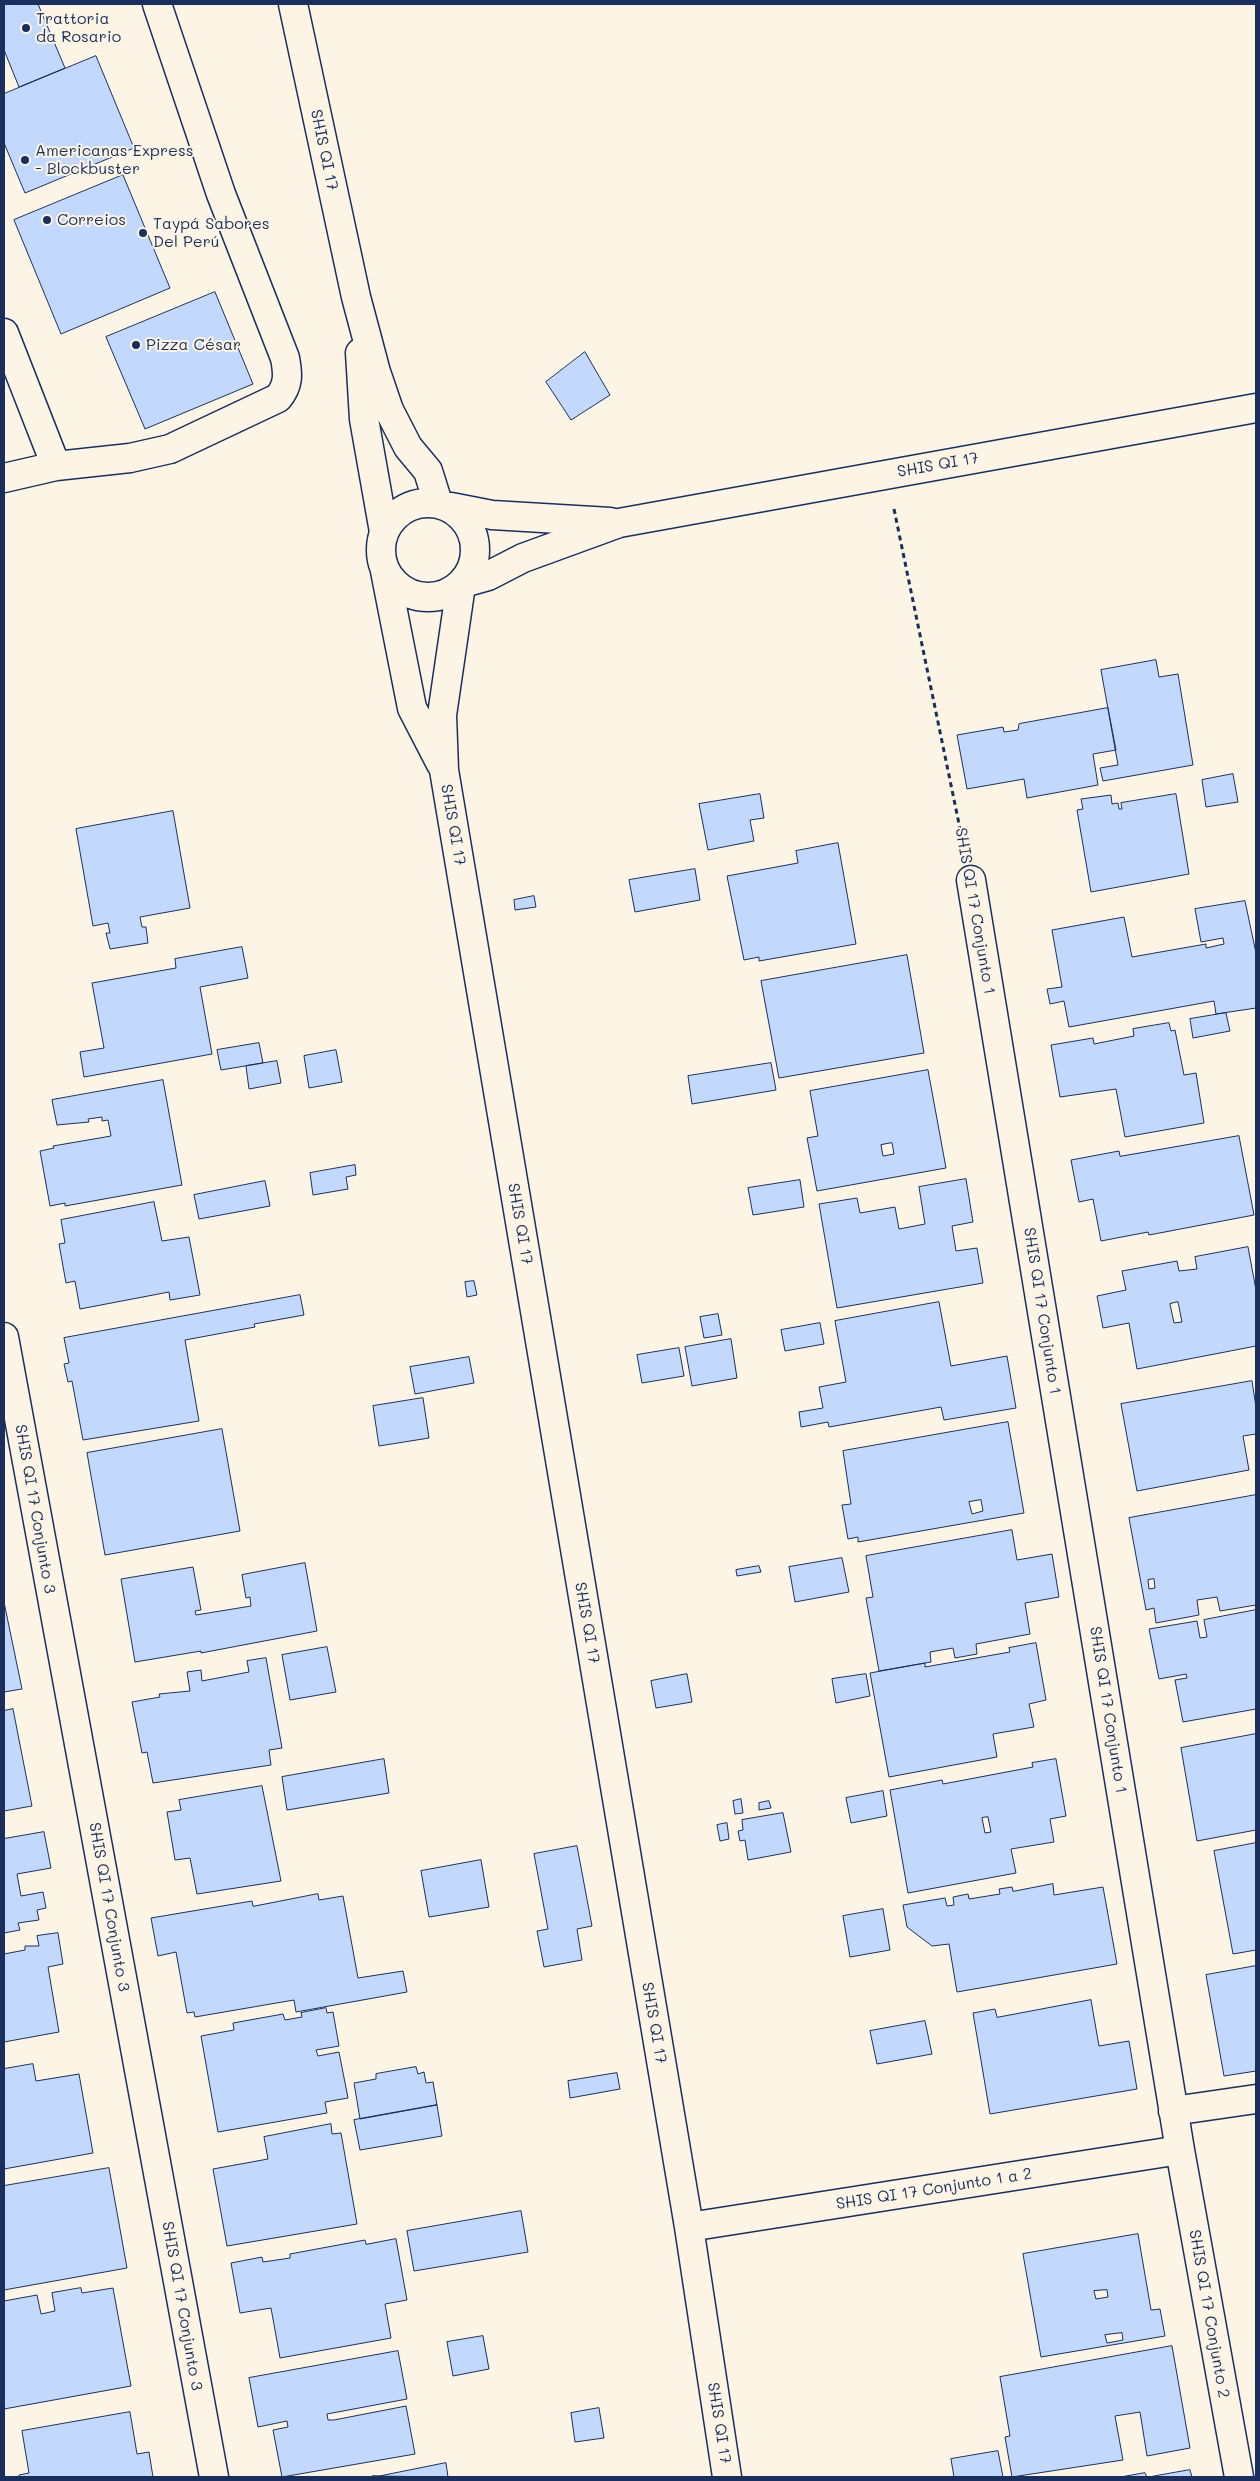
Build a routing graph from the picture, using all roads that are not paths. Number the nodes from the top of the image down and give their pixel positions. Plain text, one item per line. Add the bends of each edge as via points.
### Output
1 (157, 4) edge
2 (293, 4) edge
3 (356, 297) junction
4 (4, 333) edge
5 (1256, 408) edge
6 (56, 466) junction
7 (4, 478) edge
8 (445, 505) junction
9 (620, 523) junction
10 (384, 532) junction
11 (386, 571) junction
12 (462, 584) junction
13 (444, 770) junction
14 (971, 880) road end
15 (4, 1337) edge
16 (1256, 2098) edge
17 (1174, 2111) junction
18 (1180, 2150) junction
19 (689, 2228) junction
20 (214, 2477) edge
21 (727, 2477) edge
22 (1239, 2477) edge

1 - 6 street via 221,194 285,358 286,389 278,398 170,449 130,458
2 - 3 street, SHIS QI 17
3 - 8 street, SHIS QI 17 via 389,410 408,447 428,471
3 - 10 street, SHIS QI 17 via 364,420
4 - 6 street
5 - 9 street, SHIS QI 17
6 - 7 street
8 - 9 street, SHIS QI 17 via 492,514
8 - 10 street via 425,502 406,508 391,520
8 - 12 street via 468,522 476,542 474,564
9 - 12 street, SHIS QI 17
10 - 11 street via 381,551
11 - 12 street via 394,583 420,597 448,594
11 - 13 street, SHIS QI 17 via 412,708
12 - 13 street, SHIS QI 17 via 442,715
13 - 19 street, SHIS QI 17
14 - 17 street, SHIS QI 17 Conjunto 1
15 - 20 street, SHIS QI 17 Conjunto 3
16 - 17 street
17 - 18 street, SHIS QI 17 Conjunto 1
18 - 19 street, SHIS QI 17 Conjunto 1 a 2
18 - 22 street, SHIS QI 17 Conjunto 2
19 - 21 street, SHIS QI 17

